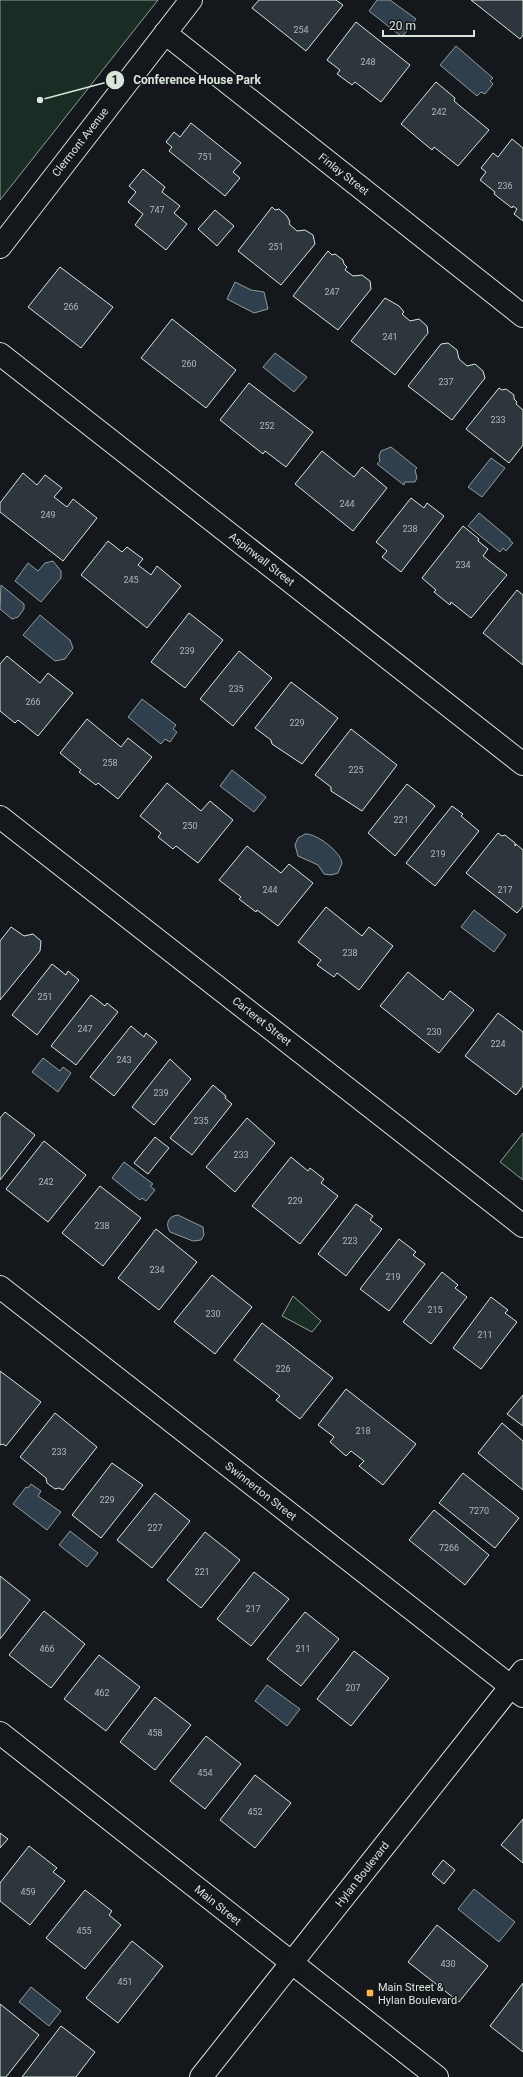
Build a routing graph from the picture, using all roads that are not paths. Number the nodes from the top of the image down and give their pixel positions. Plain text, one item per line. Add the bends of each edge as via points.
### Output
1 (191, 0) edge
2 (165, 33) junction
3 (0, 247) edge
4 (523, 316) edge
5 (0, 354) edge
6 (523, 764) edge
7 (0, 817) edge
8 (523, 1226) edge
9 (0, 1287) edge
10 (519, 1684) edge
11 (0, 1733) edge
12 (292, 1963) junction
13 (201, 2077) edge
14 (437, 2077) edge

1 - 2 street, Clermont Avenue
2 - 3 street, Clermont Avenue
2 - 4 street, Finlay Street
5 - 6 street, Aspinwall Street
7 - 8 street, Carteret Street
9 - 10 street, Swinnerton Street
10 - 12 street, Hylan Boulevard
11 - 12 street, Main Street
12 - 13 street, Hylan Boulevard
12 - 14 street, Main Street

